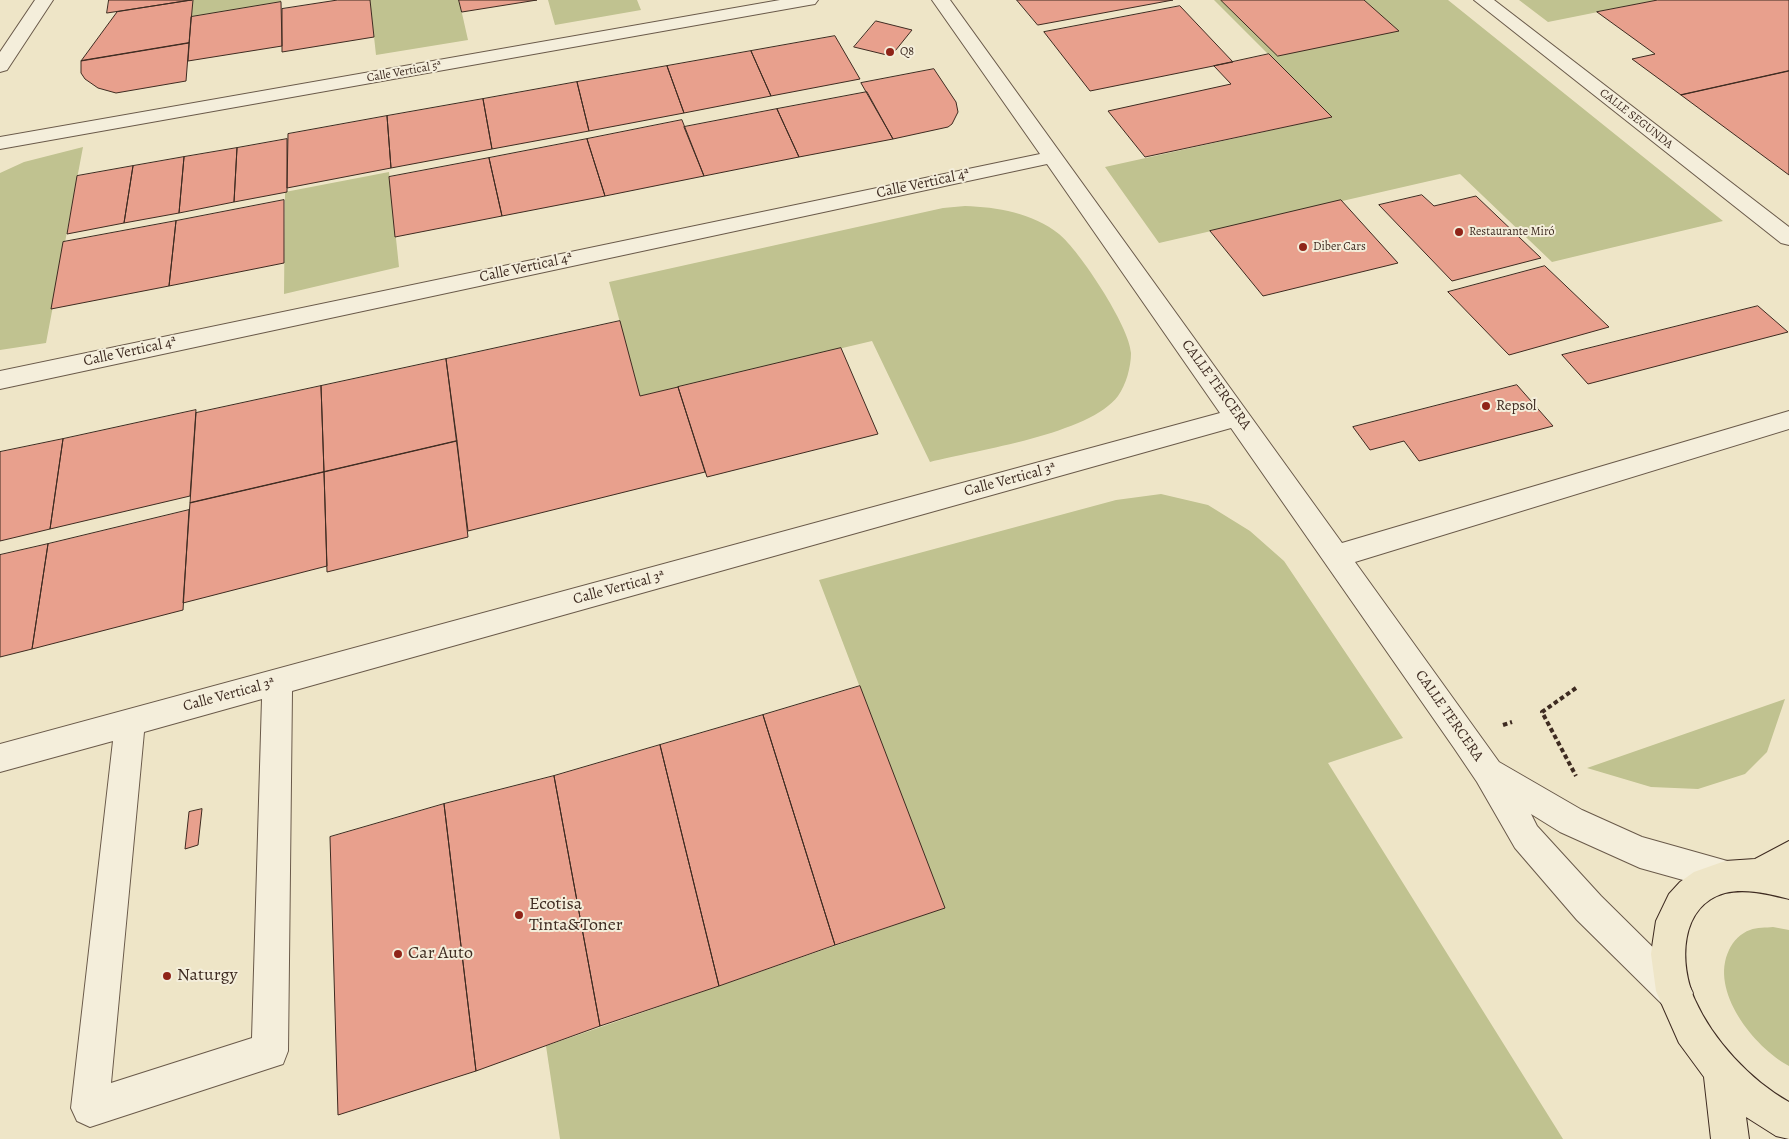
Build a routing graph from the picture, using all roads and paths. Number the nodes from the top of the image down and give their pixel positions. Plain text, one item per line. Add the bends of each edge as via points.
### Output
1 (44, 0) edge
2 (809, 0) edge
3 (941, 0) edge
4 (1483, 0) edge
5 (0, 66) edge
6 (0, 143) edge
7 (1053, 157) junction
8 (1789, 238) edge
9 (0, 380) edge
10 (1238, 417) junction
11 (1789, 420) edge
12 (1337, 556) junction
13 (276, 682) junction
14 (1576, 688) dead end
15 (130, 722) junction
16 (0, 758) edge
17 (1488, 772) junction
18 (1576, 776) dead end
19 (1789, 857) edge
20 (1726, 876) junction
21 (1774, 879) edge
22 (1675, 993) junction
23 (1721, 1069) junction
24 (1789, 1123) edge
25 (1730, 1139) edge

1 - 5 street
2 - 6 street, Calle Vertical 5ª
3 - 7 street, CALLE TERCERA
4 - 8 street, CALLE SEGUNDA
7 - 9 street, Calle Vertical 4ª
7 - 10 street, CALLE TERCERA
10 - 12 street, CALLE TERCERA
10 - 13 street, Calle Vertical 3ª
11 - 12 street
12 - 17 street, CALLE TERCERA
13 - 15 street, Calle Vertical 3ª
13 - 15 street via 270,1051 90,1108
14 - 18 path via 1542,712
15 - 16 street, Calle Vertical 3ª
17 - 20 street, CALLE TERCERA via 1571,821 1640,852
17 - 22 street, CALLE TERCERA via 1526,837 1589,908
19 - 21 main road
20 - 21 main road
20 - 22 main road via 1701,886 1681,903 1670,928 1667,958
22 - 23 main road via 1701,1044
23 - 24 main road via 1749,1096
23 - 25 main road

